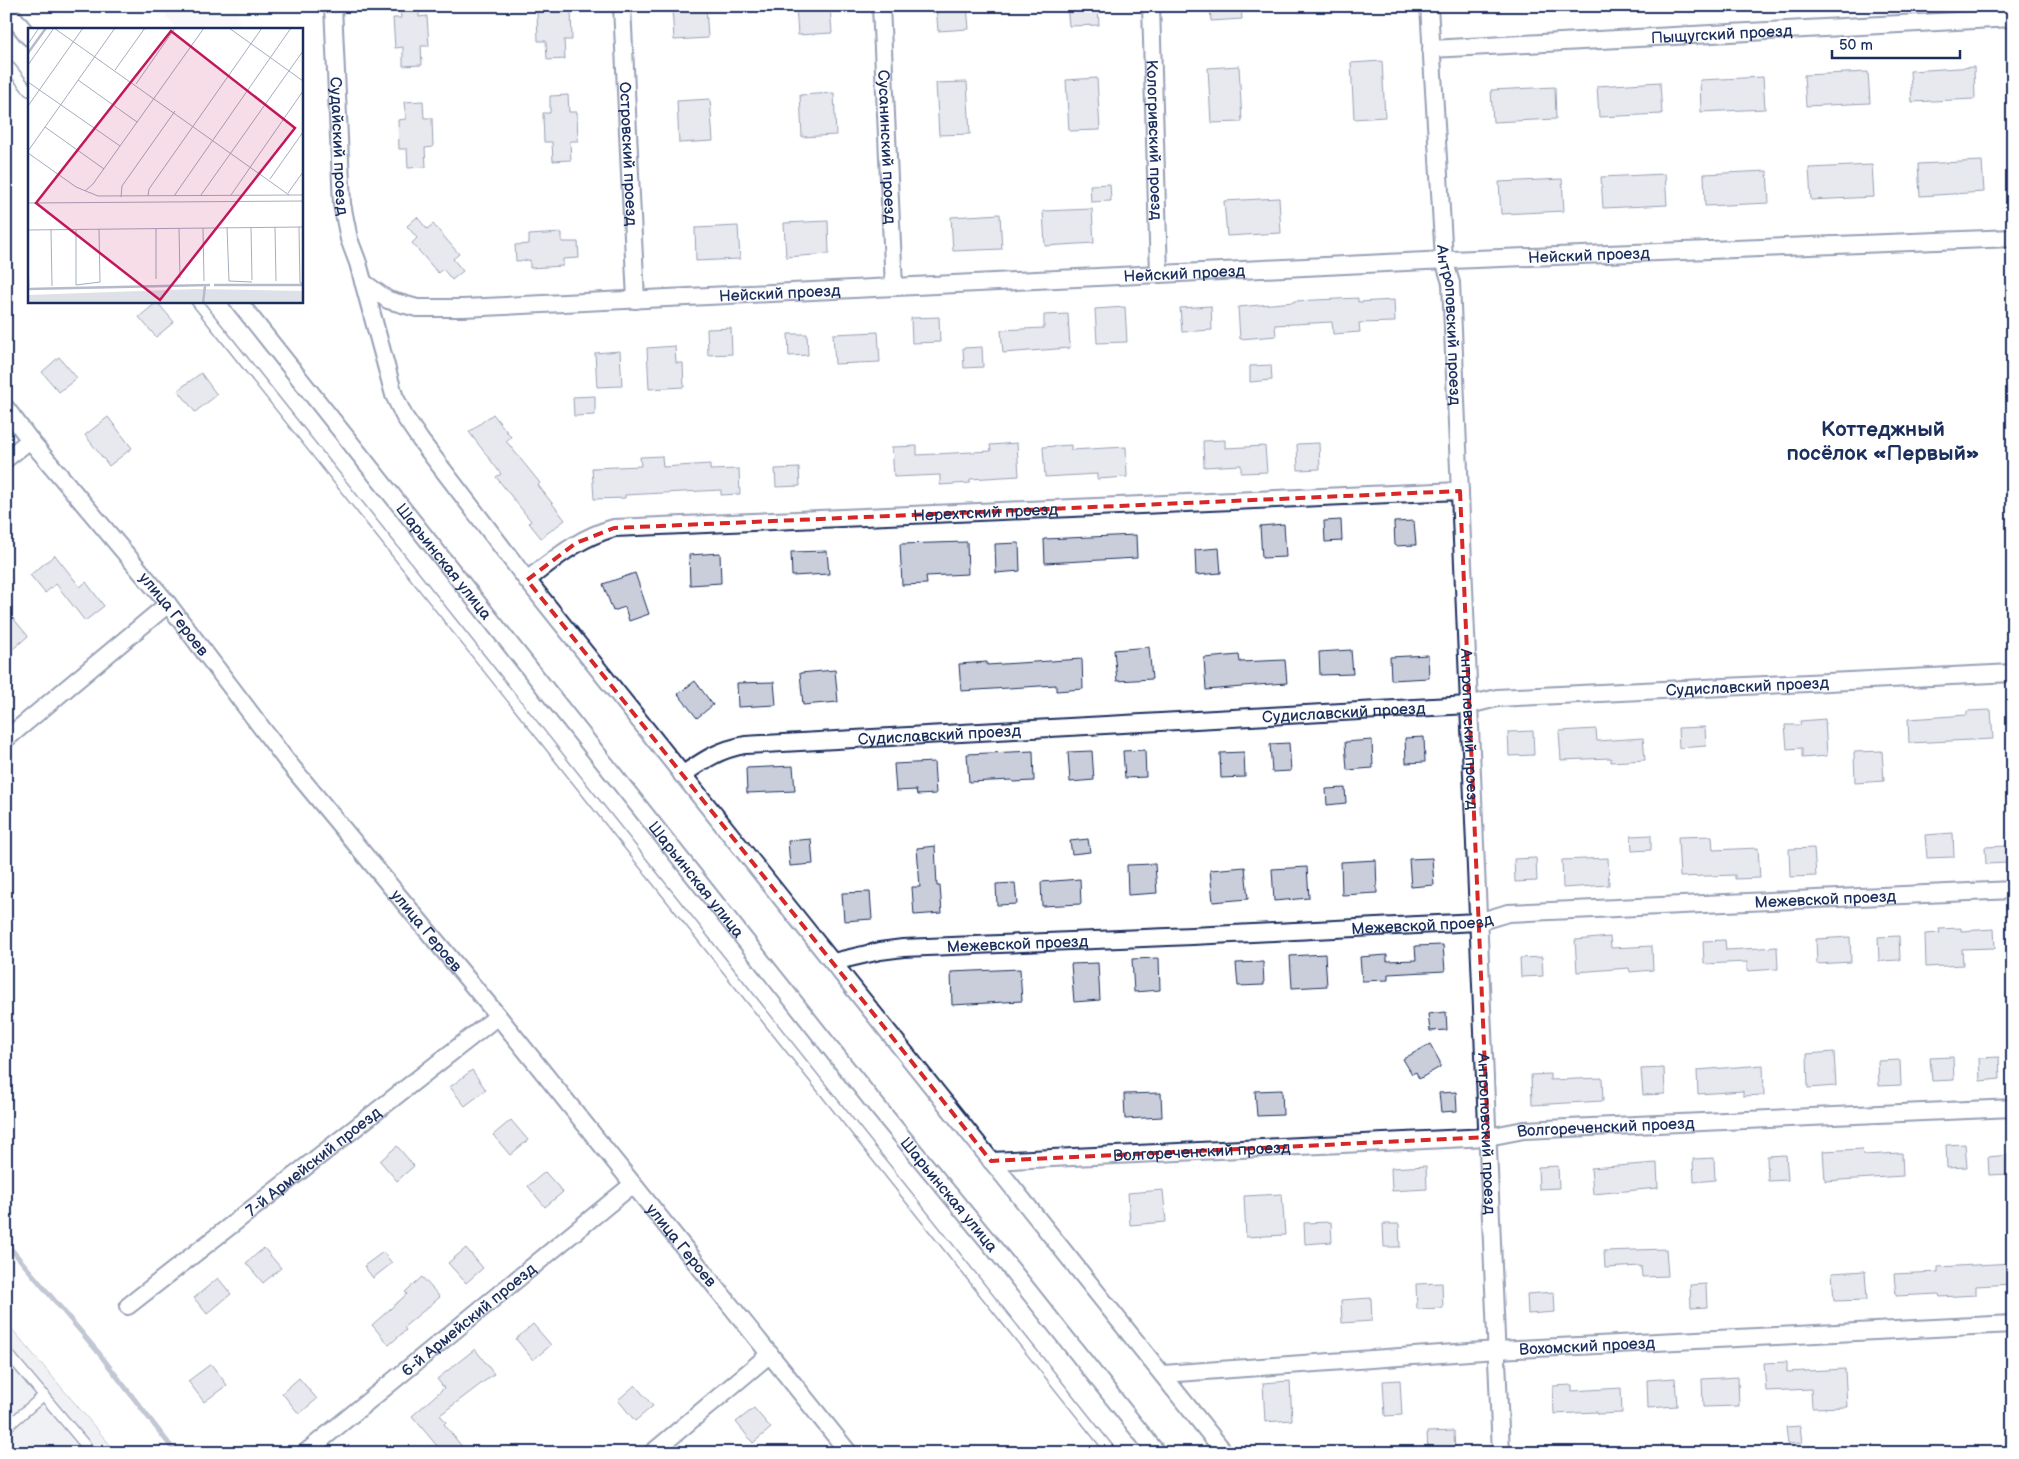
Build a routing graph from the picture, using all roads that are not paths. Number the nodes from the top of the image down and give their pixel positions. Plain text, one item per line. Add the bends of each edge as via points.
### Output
1 (333, 6) edge
2 (622, 6) edge
3 (881, 6) edge
4 (1151, 6) edge
5 (1429, 6) edge
6 (6, 8) edge
7 (2013, 18) edge
8 (28, 36) edge
9 (1431, 49) junction
10 (6, 62) edge
11 (28, 90) edge
12 (2013, 238) edge
13 (1444, 260) junction
14 (1159, 274) junction
15 (363, 282) junction
16 (894, 287) junction
17 (636, 300) junction
18 (197, 302) edge
19 (239, 302) edge
20 (6, 408) edge
21 (30, 440) junction
22 (6, 459) edge
23 (1460, 491) junction
24 (527, 580) junction
25 (168, 604) junction
26 (2013, 673) edge
27 (1469, 706) junction
28 (6, 739) edge
29 (682, 775) junction
30 (2013, 890) edge
31 (1478, 922) junction
32 (833, 962) junction
33 (498, 1016) junction
34 (2013, 1108) edge
35 (1488, 1137) junction
36 (991, 1161) junction
37 (632, 1185) junction
38 (128, 1306) dead end
39 (2013, 1324) edge
40 (1497, 1350) junction
41 (6, 1351) edge
42 (770, 1354) junction
43 (1163, 1374) junction
44 (44, 1395) junction
45 (6, 1428) edge
46 (92, 1453) edge
47 (305, 1453) edge
48 (652, 1453) edge
49 (848, 1453) edge
50 (1112, 1453) edge
51 (1157, 1453) edge
52 (1225, 1453) edge
53 (1501, 1453) edge

1 - 15 street, Судайский проезд via 342,204
2 - 17 street, Островский проезд
3 - 16 street, Сусанинский проезд
4 - 14 street, Кологривский проезд
5 - 9 street, Антроповский проезд
6 - 8 street
7 - 9 street, Пыщугский проезд
9 - 13 street, Антроповский проезд
10 - 11 lane
12 - 13 street, Нейский проезд
13 - 14 street, Нейский проезд
13 - 23 street, Антроповский проезд via 1451,283
14 - 16 street, Нейский проезд
15 - 17 street, Нейский проезд via 388,300 416,308
15 - 24 street via 394,395 404,416
16 - 17 street, Нейский проезд
18 - 50 lane
19 - 51 street, Шарьинская улица via 871,1099
20 - 21 street, улица Героев
21 - 22 street
21 - 25 street, улица Героев
23 - 24 street, Нерехтский проезд via 614,528 576,543
23 - 27 street, Антроповский проезд
24 - 29 street
25 - 28 street
25 - 33 street, улица Героев via 286,760
26 - 27 street, Судиславский проезд via 1497,698
27 - 29 street, Судиславский проезд via 745,746 713,754
27 - 31 street, Антроповский проезд
29 - 32 street
30 - 31 street, Межевской проезд via 1508,913
31 - 32 street, Межевской проезд via 904,948
31 - 35 street, Антроповский проезд
32 - 36 street
33 - 37 street, улица Героев
33 - 38 street, 7-й Армейский проезд
34 - 35 street, Волгореченский проезд via 1524,1130
35 - 36 street, Волгореченский проезд
35 - 40 street, Антроповский проезд
36 - 43 street
37 - 42 street, улица Героев
37 - 47 street, 6-й Армейский проезд
39 - 40 street, Вохомский проезд
40 - 43 street, Вохомский проезд
40 - 53 street, Антроповский проезд
41 - 44 lane
42 - 48 street
42 - 49 street, улица Героев
43 - 52 street
44 - 45 lane
44 - 46 lane

